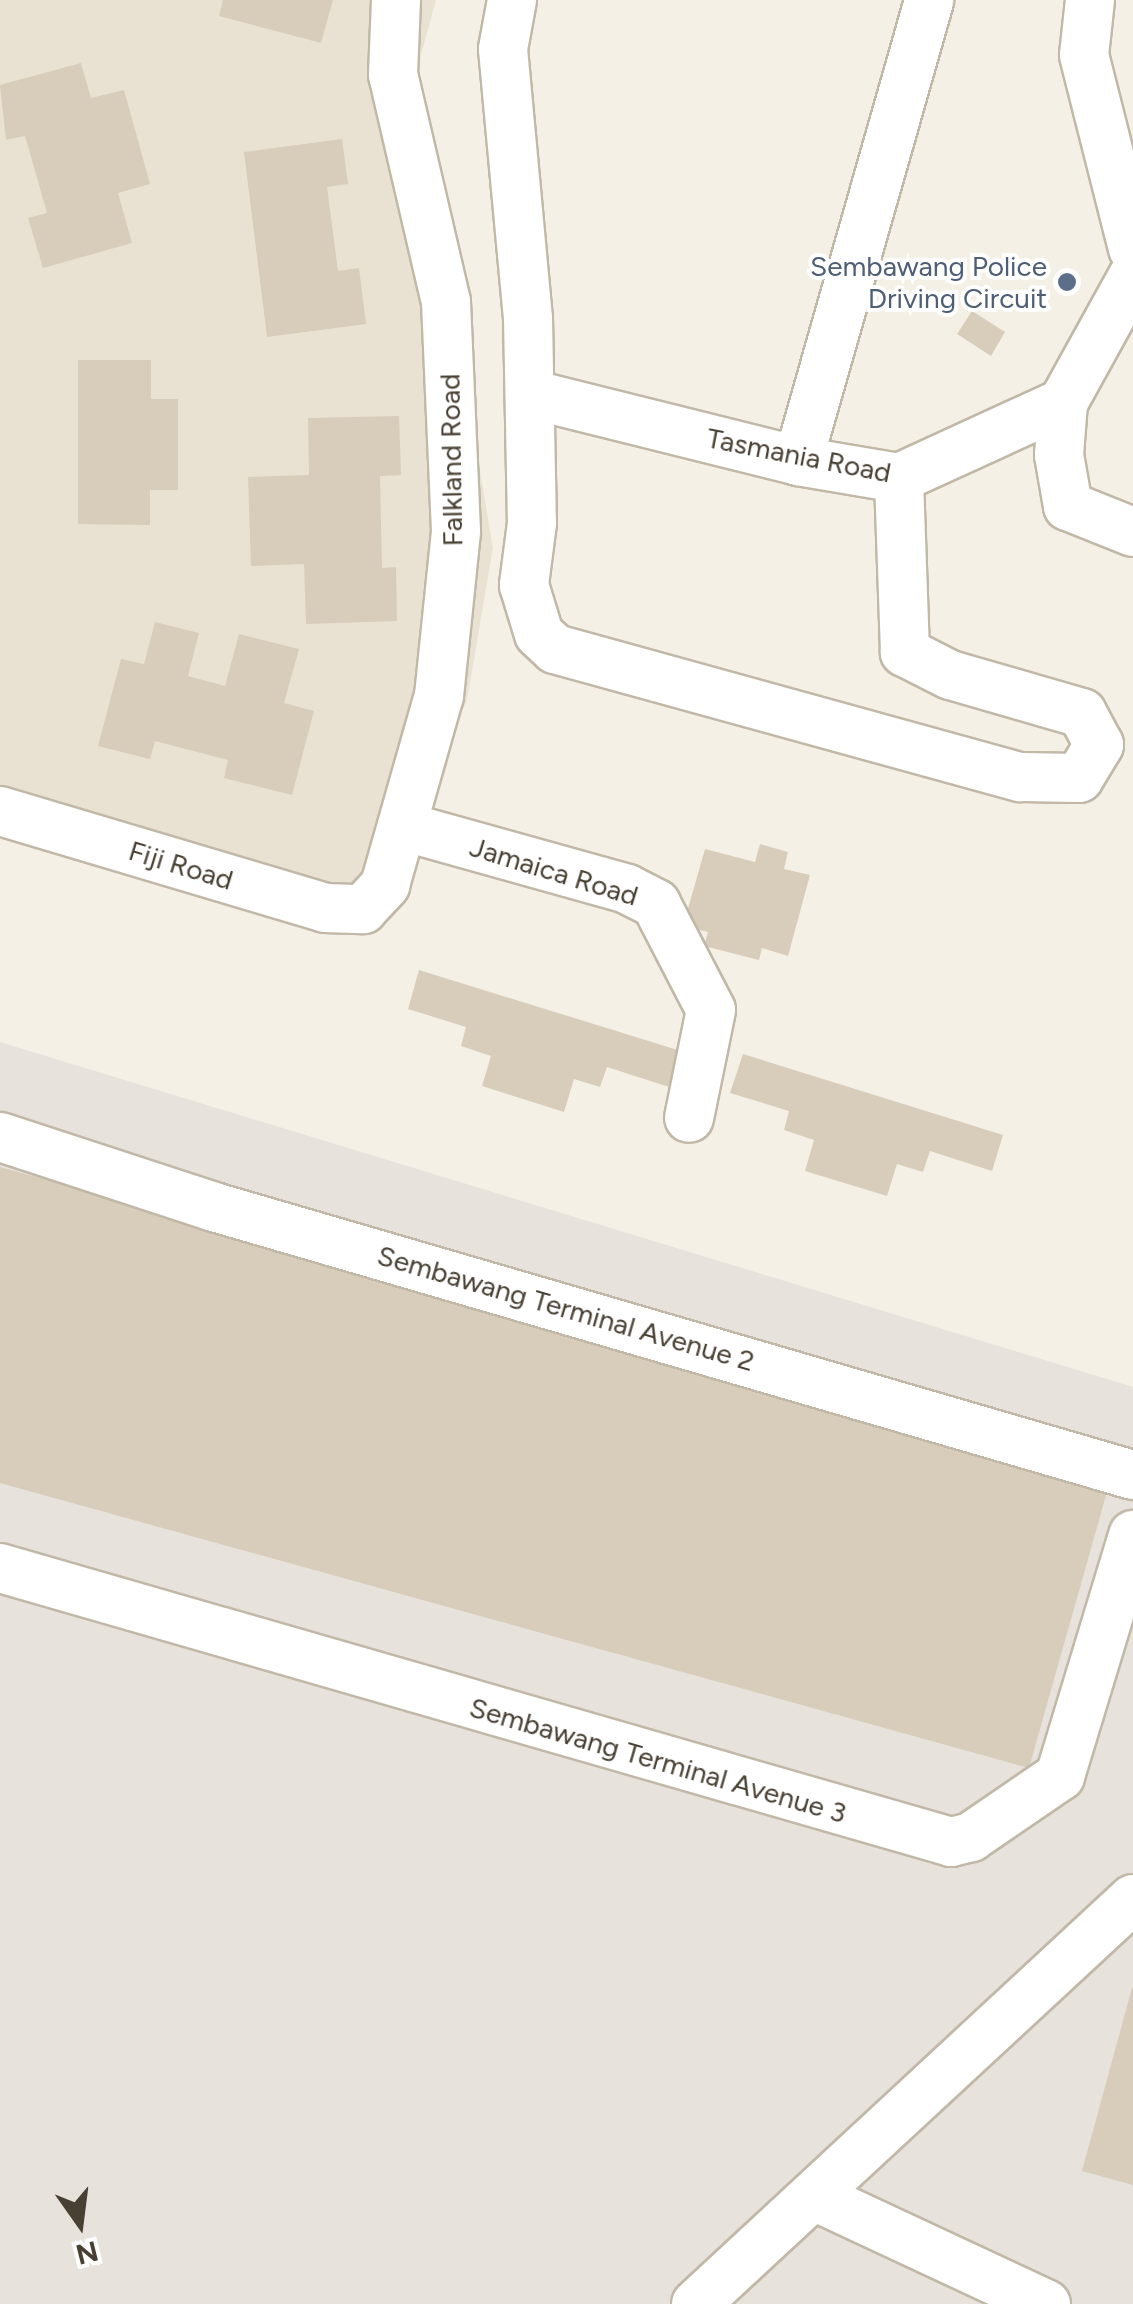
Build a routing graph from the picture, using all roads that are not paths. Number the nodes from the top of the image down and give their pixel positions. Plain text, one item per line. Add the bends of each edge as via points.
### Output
1 (396, 0) edge
2 (512, 0) edge
3 (928, 0) edge
4 (1090, 0) edge
5 (1133, 249) edge
6 (1133, 276) edge
7 (530, 394) junction
8 (1063, 404) junction
9 (798, 461) junction
10 (899, 478) junction
11 (1133, 532) edge
12 (0, 811) edge
13 (402, 826) junction
14 (363, 908) joint
15 (689, 1118) dead end
16 (0, 1137) edge
17 (1133, 1474) edge
18 (1133, 1535) edge
19 (0, 1568) edge
20 (1133, 1899) edge
21 (814, 2196) junction
22 (696, 2304) edge
23 (1046, 2304) edge

1 - 13 street, Falkland Road via 393,76 446,302 456,531 438,696
2 - 7 street via 503,50 524,234
3 - 9 street
4 - 5 street via 1084,54
6 - 8 street
7 - 9 street, Tasmania Road
7 - 10 street via 532,523 524,586 539,634 555,648 1021,777 1079,778 1098,745 1082,714 950,675 906,652
8 - 10 street, Tasmania Road
8 - 11 street via 1059,455 1068,506
9 - 10 street, Tasmania Road
12 - 14 street, Fiji Road via 325,908
13 - 14 street, Falkland Road via 385,885
13 - 15 street, Jamaica Road via 627,889 656,904 710,1010
16 - 17 street, Sembawang Terminal Avenue 2 via 214,1206
18 - 19 street, Sembawang Terminal Avenue 3 via 1060,1776 971,1838 951,1842
20 - 21 street
21 - 22 street
21 - 23 street

